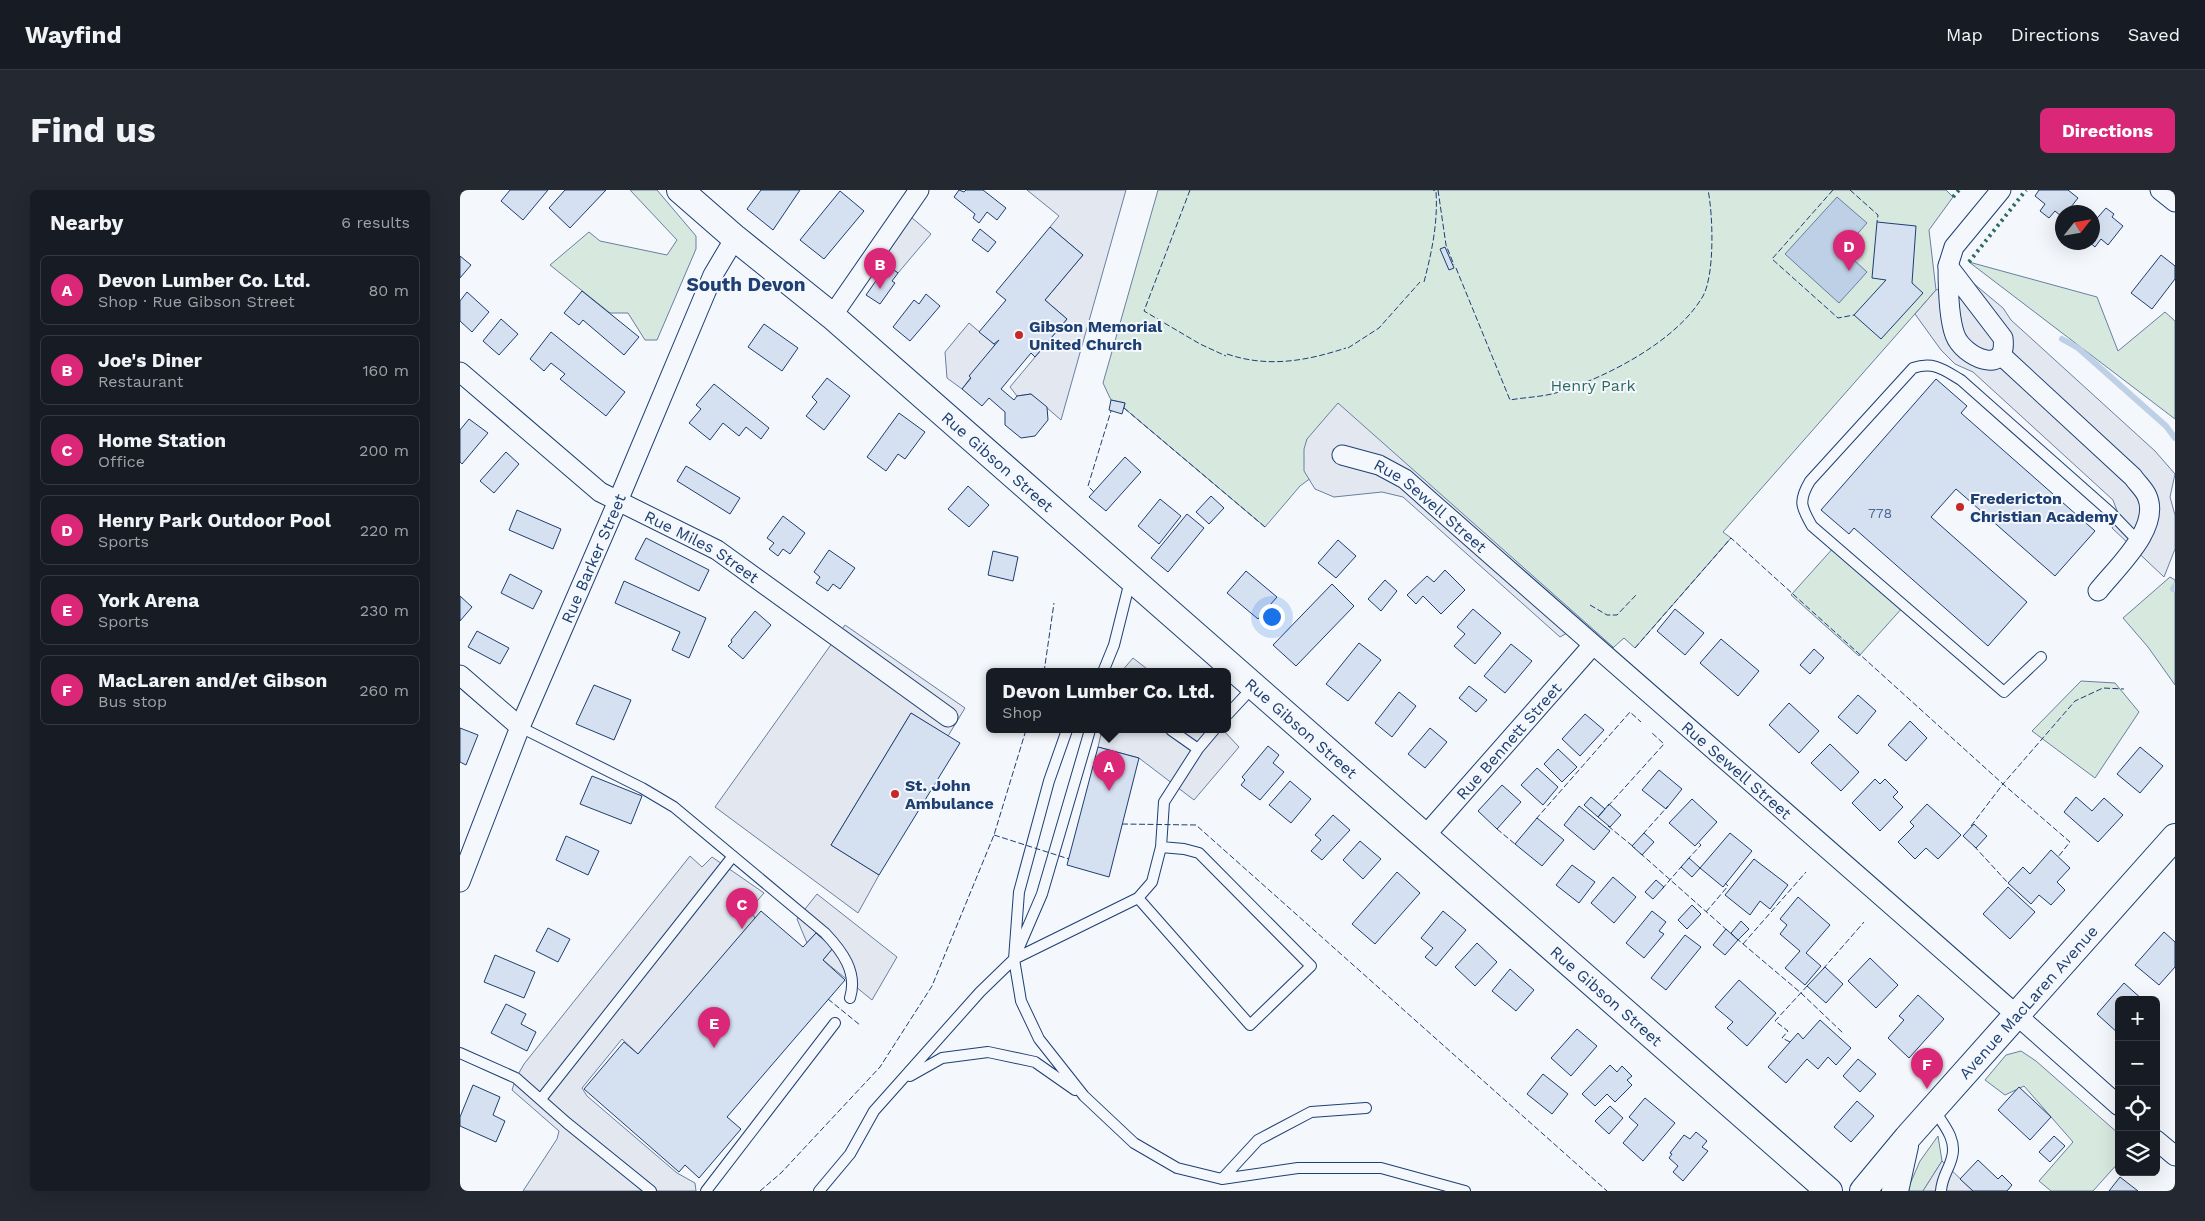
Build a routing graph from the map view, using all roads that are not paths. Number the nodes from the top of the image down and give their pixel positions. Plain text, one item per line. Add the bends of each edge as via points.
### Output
1 (680, 190) edge
2 (919, 190) edge
3 (2001, 190) edge
4 (2160, 190) edge
5 (2175, 202) edge
6 (735, 238) junction
7 (1948, 266) junction
8 (832, 316) junction
9 (2002, 356) junction
10 (460, 372) edge
11 (1342, 455) dead end
12 (618, 501) junction
13 (2138, 541) junction
14 (1131, 577) junction
15 (2098, 590) dead end
16 (1592, 646) junction
17 (2041, 657) dead end
18 (1105, 668) edge
19 (460, 675) edge
20 (1254, 686) junction
21 (1231, 711) edge
22 (948, 717) dead end
23 (520, 727) junction
24 (1066, 733) edge
25 (1089, 733) edge
26 (1175, 733) edge
27 (1211, 733) edge
28 (1198, 749) junction
29 (1424, 837) junction
30 (2175, 837) edge
31 (1161, 847) junction
32 (733, 856) junction
33 (460, 882) edge
34 (1138, 898) junction
35 (1014, 958) junction
36 (850, 998) dead end
37 (2016, 1014) junction
38 (835, 1023) dead end
39 (460, 1053) edge
40 (902, 1080) junction
41 (1084, 1096) junction
42 (541, 1099) junction
43 (2115, 1102) edge
44 (1366, 1108) dead end
45 (1933, 1108) junction
46 (1907, 1138) junction
47 (2160, 1143) edge
48 (2175, 1156) edge
49 (1222, 1179) junction
50 (651, 1191) edge
51 (706, 1191) edge
52 (818, 1191) edge
53 (1465, 1191) edge
54 (1830, 1191) edge
55 (1864, 1191) edge
56 (1894, 1191) edge
57 (1941, 1191) edge

1 - 6 main road, Rue Gibson Street
2 - 8 street
3 - 7 street via 1954,247
4 - 5 street
6 - 8 main road, Rue Gibson Street
6 - 12 street, Rue Barker Street via 713,275
7 - 9 street via 2003,338
7 - 9 street via 1955,336 1969,353 1983,360
8 - 14 main road, Rue Gibson Street
9 - 13 street via 2133,477 2147,496 2150,515 2147,528
10 - 12 street, Rue Miles Street via 600,492
11 - 16 street, Rue Sewell Street via 1379,465 1405,479
12 - 22 street, Rue Miles Street via 717,550
12 - 23 street, Rue Barker Street
13 - 15 street
13 - 17 lane via 1962,380 1925,364 1913,368 1810,481 1802,495 1802,509 1812,526 2004,692
14 - 18 lane via 1114,645
14 - 20 main road, Rue Gibson Street
16 - 29 street, Rue Bennett Street
16 - 37 street, Rue Sewell Street
19 - 23 street
20 - 21 lane
20 - 29 main road, Rue Gibson Street
23 - 32 lane via 660,798
23 - 33 street, Rue Barker Street
24 - 35 lane via 1049,781 1019,892
25 - 35 lane via 1042,894
26 - 28 lane
27 - 28 lane
28 - 31 lane via 1164,802
29 - 54 main road, Rue Gibson Street
30 - 37 main road, Avenue MacLaren Avenue
31 - 34 lane via 1152,882
31 - 34 lane via 1199,853 1311,966 1250,1025
32 - 36 lane via 836,945 852,977
32 - 42 lane
34 - 35 lane
35 - 40 lane
35 - 41 lane via 1021,1002 1039,1039
37 - 43 street, Rue Sewell Street
37 - 45 main road, Avenue MacLaren Avenue
38 - 51 lane
39 - 42 lane via 516,1078
40 - 41 lane via 942,1058 988,1052 1034,1062
40 - 52 lane via 874,1111 850,1154
41 - 49 lane via 1134,1142 1168,1163
42 - 50 lane
44 - 49 lane via 1311,1112 1258,1140
45 - 46 main road, Avenue MacLaren Avenue
45 - 57 lane via 1952,1136 1953,1156 1942,1177
46 - 55 main road, Avenue MacLaren Avenue
46 - 56 main road
47 - 48 street
49 - 53 lane via 1298,1168 1381,1168

